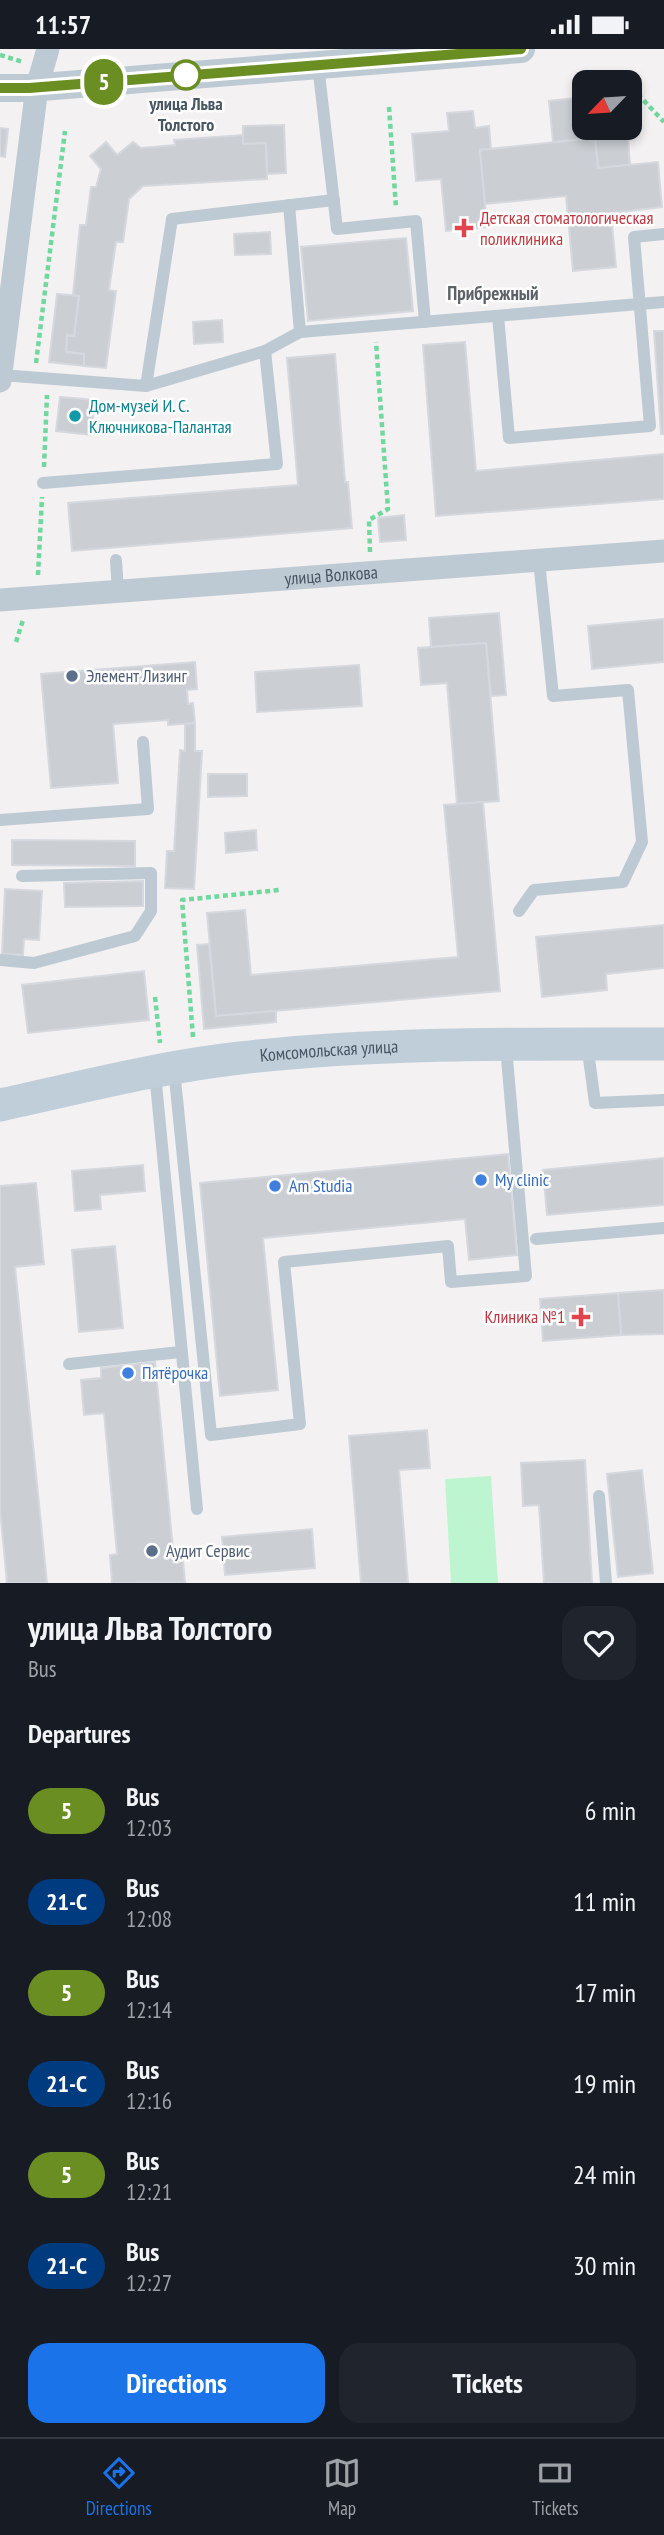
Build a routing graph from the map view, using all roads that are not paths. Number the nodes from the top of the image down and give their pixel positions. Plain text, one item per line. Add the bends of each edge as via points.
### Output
1 (521, 49) edge
2 (318, 65) junction
3 (39, 67) edge
4 (0, 88) edge
5 (334, 199) junction
6 (289, 205) junction
7 (664, 234) edge
8 (664, 302) edge
9 (640, 304) junction
10 (498, 316) junction
11 (425, 321) junction
12 (300, 332) junction
13 (265, 351) junction
14 (1, 375) edge
15 (0, 381) edge
16 (146, 386) junction
17 (43, 483) dead end
18 (664, 551) edge
19 (116, 560) dead end
20 (539, 561) junction
21 (118, 592) junction
22 (0, 600) edge
23 (143, 742) dead end
24 (0, 820) edge
25 (22, 876) dead end
26 (519, 911) dead end
27 (0, 960) edge
28 (587, 1044) junction
29 (664, 1044) edge
30 (506, 1045) junction
31 (163, 1062) junction
32 (664, 1100) edge
33 (0, 1105) edge
34 (664, 1228) edge
35 (536, 1239) dead end
36 (180, 1352) junction
37 (69, 1364) dead end
38 (599, 1496) dead end
39 (197, 1509) dead end
40 (606, 1583) edge

1 - 2 street
2 - 3 street
2 - 5 lane
3 - 4 street
3 - 14 street
5 - 6 lane
5 - 11 lane via 337,229 416,221
6 - 12 lane
6 - 16 lane via 172,219
7 - 9 lane via 634,237
8 - 9 lane
9 - 10 lane
9 - 10 lane via 650,426 522,437 509,438
10 - 11 lane
11 - 12 lane
12 - 13 lane
13 - 16 lane
13 - 17 lane via 277,464
14 - 15 street
14 - 16 lane
18 - 20 street, улица Волкова
19 - 21 lane
20 - 21 street, улица Волкова
20 - 26 lane via 553,696 628,690 642,842 623,882 534,890
21 - 22 street, улица Волкова
23 - 24 lane via 148,809
25 - 27 lane via 151,873 151,911 135,936 34,963
28 - 29 main road, Комсомольская улица
28 - 30 main road, Комсомольская улица
28 - 32 lane via 596,1103
30 - 31 main road, Комсомольская улица via 319,1050
30 - 31 lane via 526,1276 451,1282 448,1245 284,1262 300,1424 211,1435
31 - 33 main road, Комсомольская улица
31 - 36 lane
34 - 35 lane
36 - 37 lane
36 - 39 lane
38 - 40 lane

